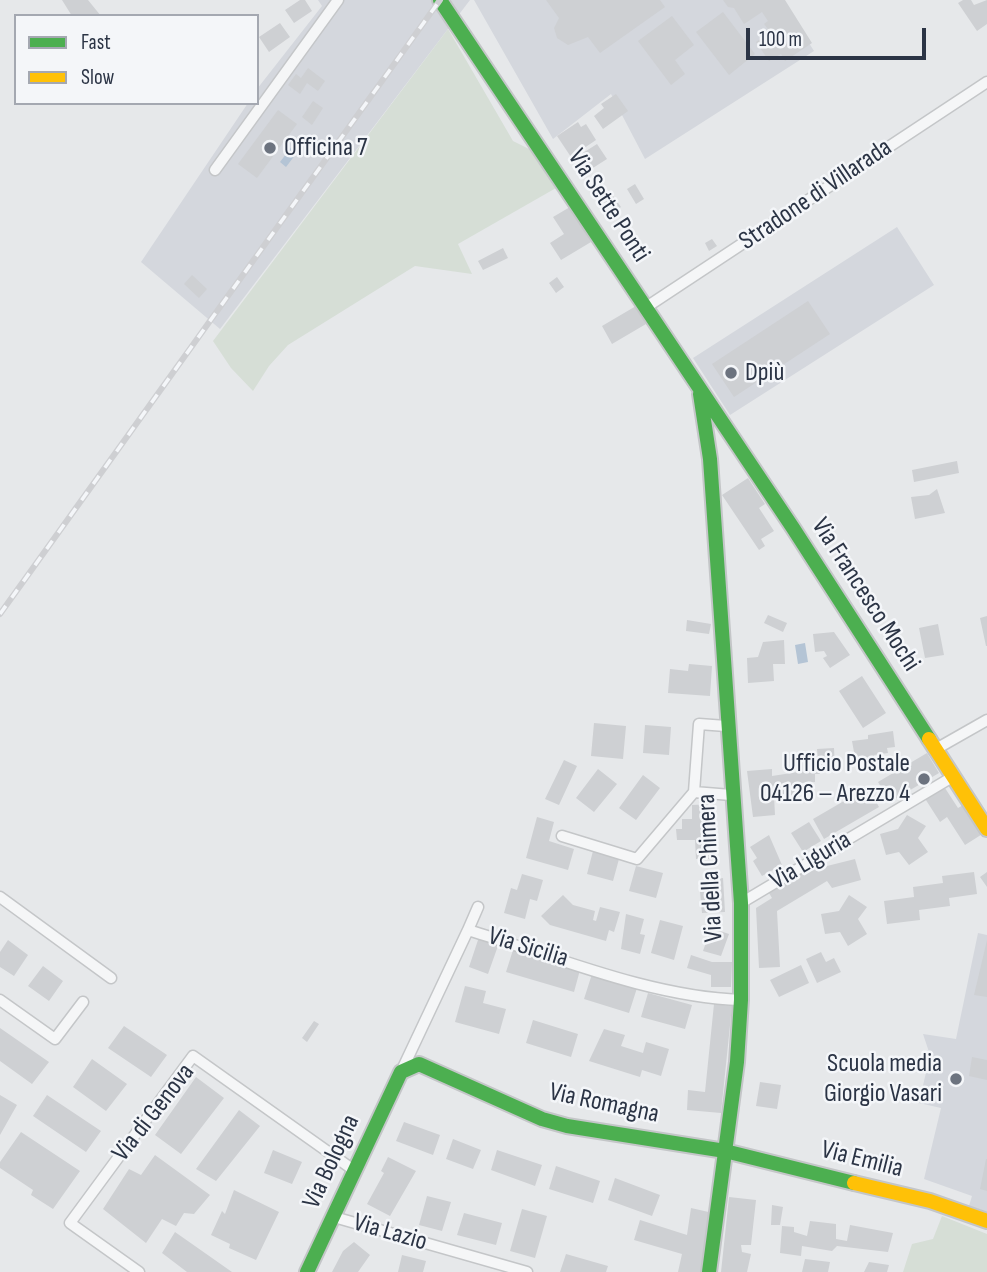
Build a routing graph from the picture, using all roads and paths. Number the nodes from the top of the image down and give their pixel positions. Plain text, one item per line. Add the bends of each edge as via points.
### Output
1 (338, 0) edge
2 (440, 0) edge
3 (450, 0) edge
4 (476, 49) junction
5 (987, 82) edge
6 (215, 170) dead end
7 (645, 308) junction
8 (699, 389) junction
9 (737, 446) junction
10 (710, 459) junction
11 (987, 720) edge
12 (726, 726) junction
13 (936, 749) junction
14 (954, 776) junction
15 (694, 792) junction
16 (731, 795) junction
17 (987, 829) edge
18 (562, 836) dead end
19 (0, 897) edge
20 (741, 903) junction
21 (478, 907) dead end
22 (468, 930) junction
23 (111, 978) dead end
24 (0, 1000) edge
25 (741, 1000) junction
26 (83, 1002) dead end
27 (401, 1072) junction
28 (725, 1151) junction
29 (355, 1171) junction
30 (334, 1217) junction
31 (987, 1221) edge
32 (139, 1272) edge
33 (307, 1272) edge
34 (527, 1272) edge
35 (709, 1272) edge

1 - 6 street
2 - 4 main road, Via Sette Ponti
3 - 4 main road, Via Sette Ponti
4 - 7 main road, Via Sette Ponti
5 - 7 street, Stradone di Villarada
7 - 8 main road, Via Sette Ponti
8 - 9 main road, Via Francesco Mochi
8 - 10 main road, Via della Chimera
9 - 10 main road via 723,446
9 - 13 main road, Via Francesco Mochi
10 - 12 main road, Via della Chimera
11 - 13 street
12 - 15 street via 699,724
12 - 16 main road, Via della Chimera
13 - 14 main road, Via Francesco Mochi
14 - 17 main road, Via Francesco Mochi
14 - 20 street, Via Liguria
15 - 16 street
15 - 18 street via 637,859
16 - 20 main road, Via della Chimera
19 - 23 street
20 - 25 main road, Via della Chimera
21 - 22 street
22 - 25 street, Via Sicilia via 649,985
22 - 27 street, Via Sicilia
24 - 26 street via 55,1039
25 - 28 main road, Via della Chimera
27 - 28 main road, Via Romagna via 419,1064 432,1067 542,1119 567,1126
27 - 29 main road, Via Bologna
28 - 31 main road, Via Emilia via 930,1201
28 - 35 main road, Via della Chimera
29 - 30 main road, Via Bologna
29 - 32 street, Via di Genova via 193,1056 71,1223
30 - 33 main road, Via Bologna
30 - 34 street, Via Lazio

